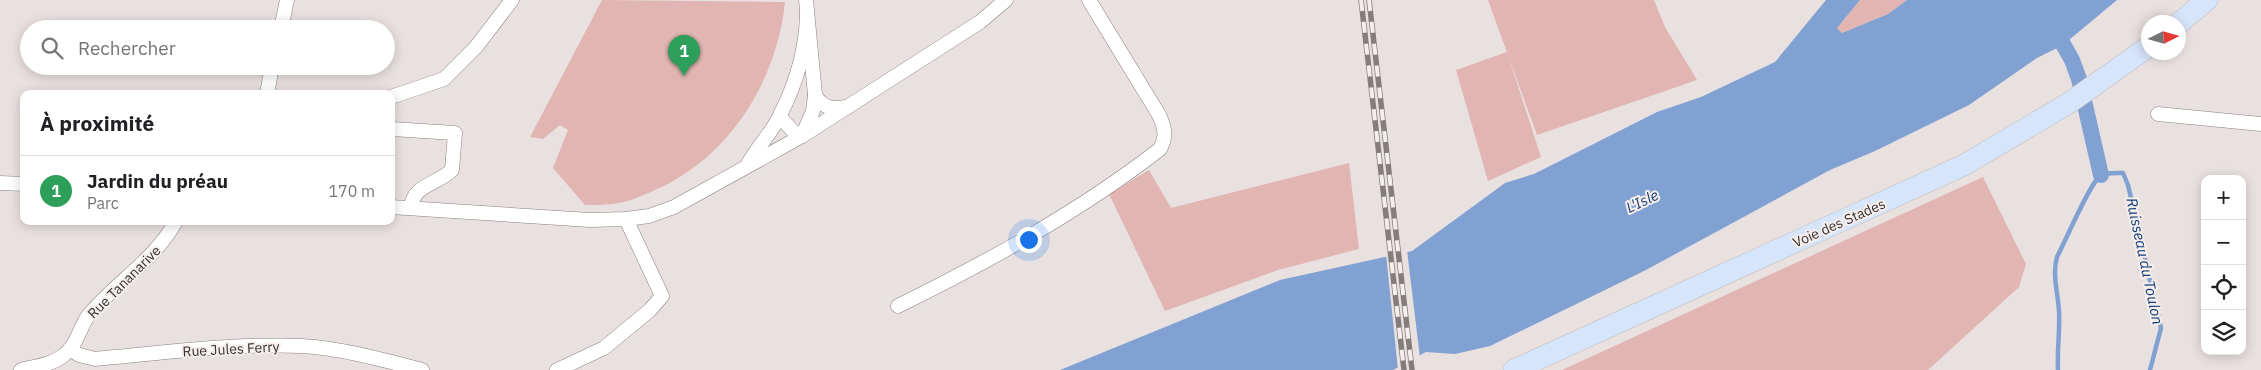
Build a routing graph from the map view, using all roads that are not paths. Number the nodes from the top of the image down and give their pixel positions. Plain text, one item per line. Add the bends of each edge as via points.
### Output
1 (287, 0) edge
2 (512, 0) edge
3 (806, 0) edge
4 (1006, 0) edge
5 (1089, 0) edge
6 (2207, 0) edge
7 (807, 15) junction
8 (2186, 17) edge
9 (283, 20) edge
10 (2141, 52) edge
11 (270, 75) edge
12 (268, 90) edge
13 (815, 95) junction
14 (395, 96) edge
15 (849, 107) junction
16 (2158, 114) dead end
17 (780, 117) junction
18 (2261, 124) edge
19 (395, 129) edge
20 (802, 136) junction
21 (748, 164) junction
22 (0, 182) edge
23 (20, 184) edge
24 (395, 207) edge
25 (411, 208) junction
26 (626, 219) junction
27 (173, 225) edge
28 (898, 306) dead end
29 (70, 350) junction
30 (21, 370) edge
31 (422, 370) edge
32 (557, 370) edge
33 (1514, 370) edge

1 - 9 street
2 - 14 street via 476,47 444,79
3 - 7 street
4 - 15 street via 980,22
5 - 28 street via 1159,115 1165,140 1160,149 1104,190 1000,254
6 - 8 main road
7 - 13 street
7 - 17 street via 804,49
10 - 33 main road, Voie des Stades via 2069,103 1932,181
11 - 12 street
13 - 15 street via 827,108
13 - 20 street via 813,111
15 - 20 street
16 - 18 street
17 - 20 street
17 - 21 street
19 - 25 street via 455,133 452,170 419,190
20 - 21 street
21 - 26 street via 674,207 649,216
22 - 23 street
24 - 25 street
25 - 26 street via 590,220
26 - 32 street via 662,296 604,348
27 - 29 street, Rue Tananarive via 162,243 89,316
29 - 30 street via 51,362
29 - 31 street, Rue Jules Ferry via 95,359 244,345 304,346

